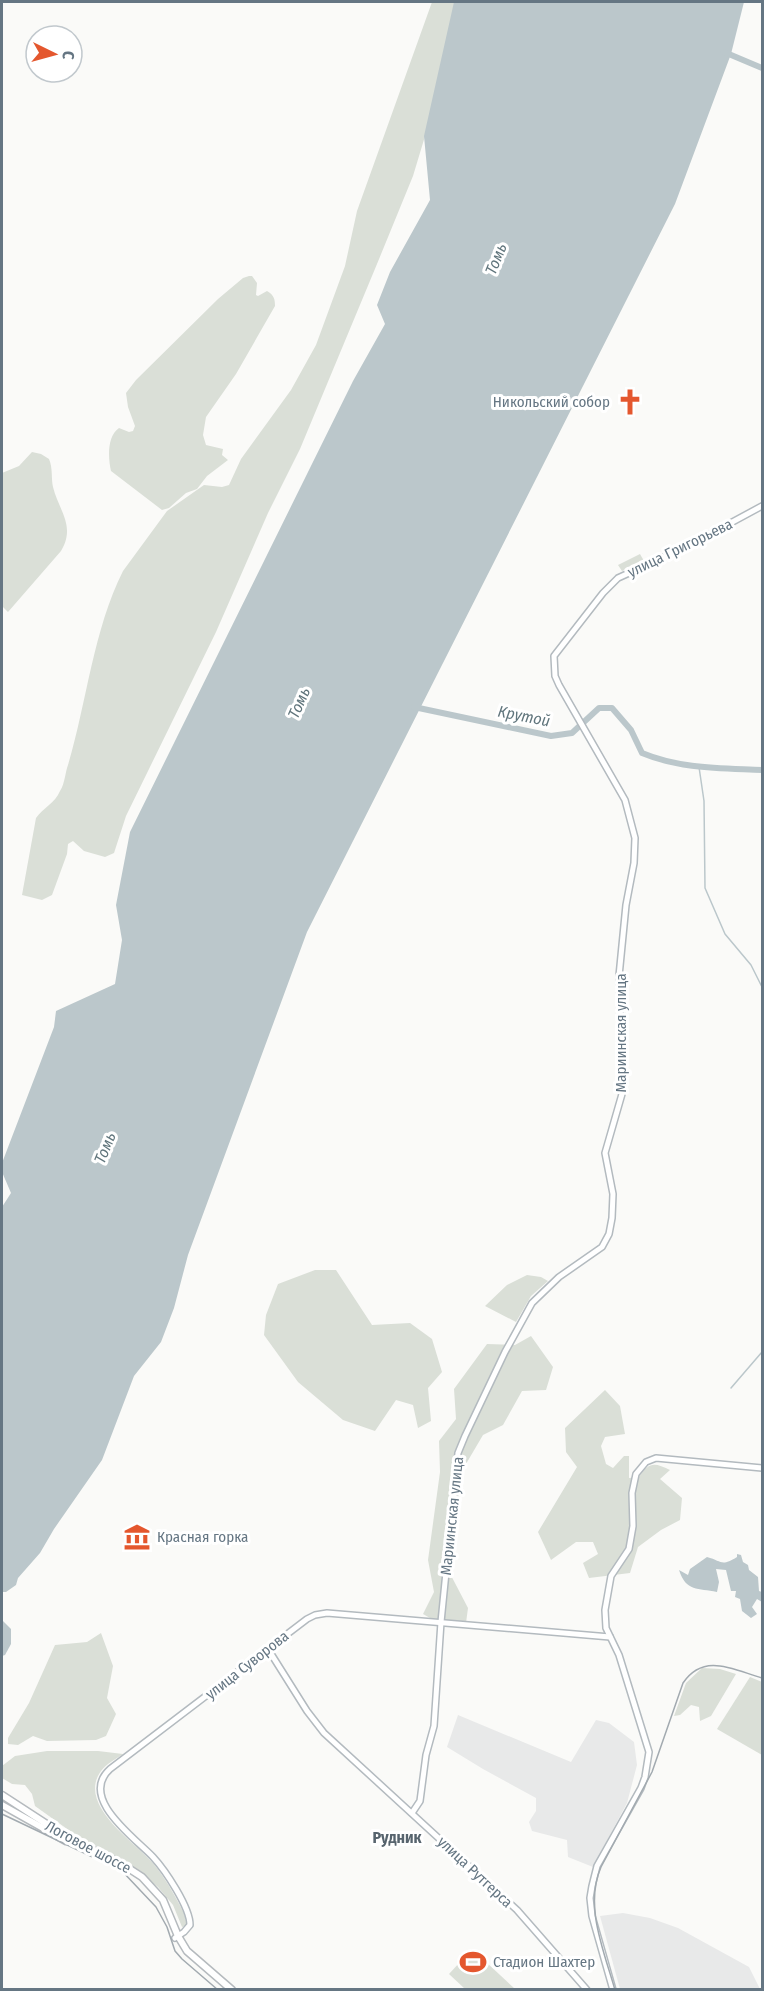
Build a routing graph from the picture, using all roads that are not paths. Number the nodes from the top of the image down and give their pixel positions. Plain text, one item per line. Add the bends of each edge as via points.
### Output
1 (762, 506) edge
2 (554, 660) joint
3 (762, 1468) edge
4 (441, 1622) junction
5 (605, 1624) junction
6 (593, 1636) junction
7 (610, 1637) junction
8 (267, 1649) junction
9 (2, 1795) edge
10 (2, 1804) edge
11 (412, 1813) junction
12 (177, 1937) junction
13 (226, 1989) edge
14 (232, 1989) edge
15 (587, 1989) edge
16 (613, 1989) edge

1 - 2 main road, улица Григорьева via 618,578 556,652
2 - 4 main road, Мариинская улица via 555,676 625,800 635,838 620,967 622,1094 605,1153 613,1194 612,1218 602,1246 559,1277 532,1303 465,1436 458,1453
3 - 5 main road via 656,1458 646,1462 636,1474 629,1549 609,1581
4 - 6 main road, улица Суворова
4 - 8 main road, улица Суворова via 319,1614
4 - 11 main road, Мариинская улица via 434,1726 420,1801
5 - 6 main road
5 - 7 main road
6 - 7 main road, улица Суворова
7 - 16 main road via 619,1654 649,1752 641,1788 597,1866 590,1898
8 - 11 main road, улица Рутгерса via 324,1733
8 - 12 main road, улица Суворова via 110,1769 102,1781 105,1804 160,1866 188,1914 190,1925
9 - 12 main road, Логовое шоссе via 49,1827 142,1877 163,1900
10 - 12 main road, Логовое шоссе via 70,1844 130,1872 161,1903
11 - 15 main road, улица Рутгерса via 517,1910
12 - 13 main road, Логовое шоссе via 185,1954
12 - 14 main road, Логовое шоссе via 187,1951

